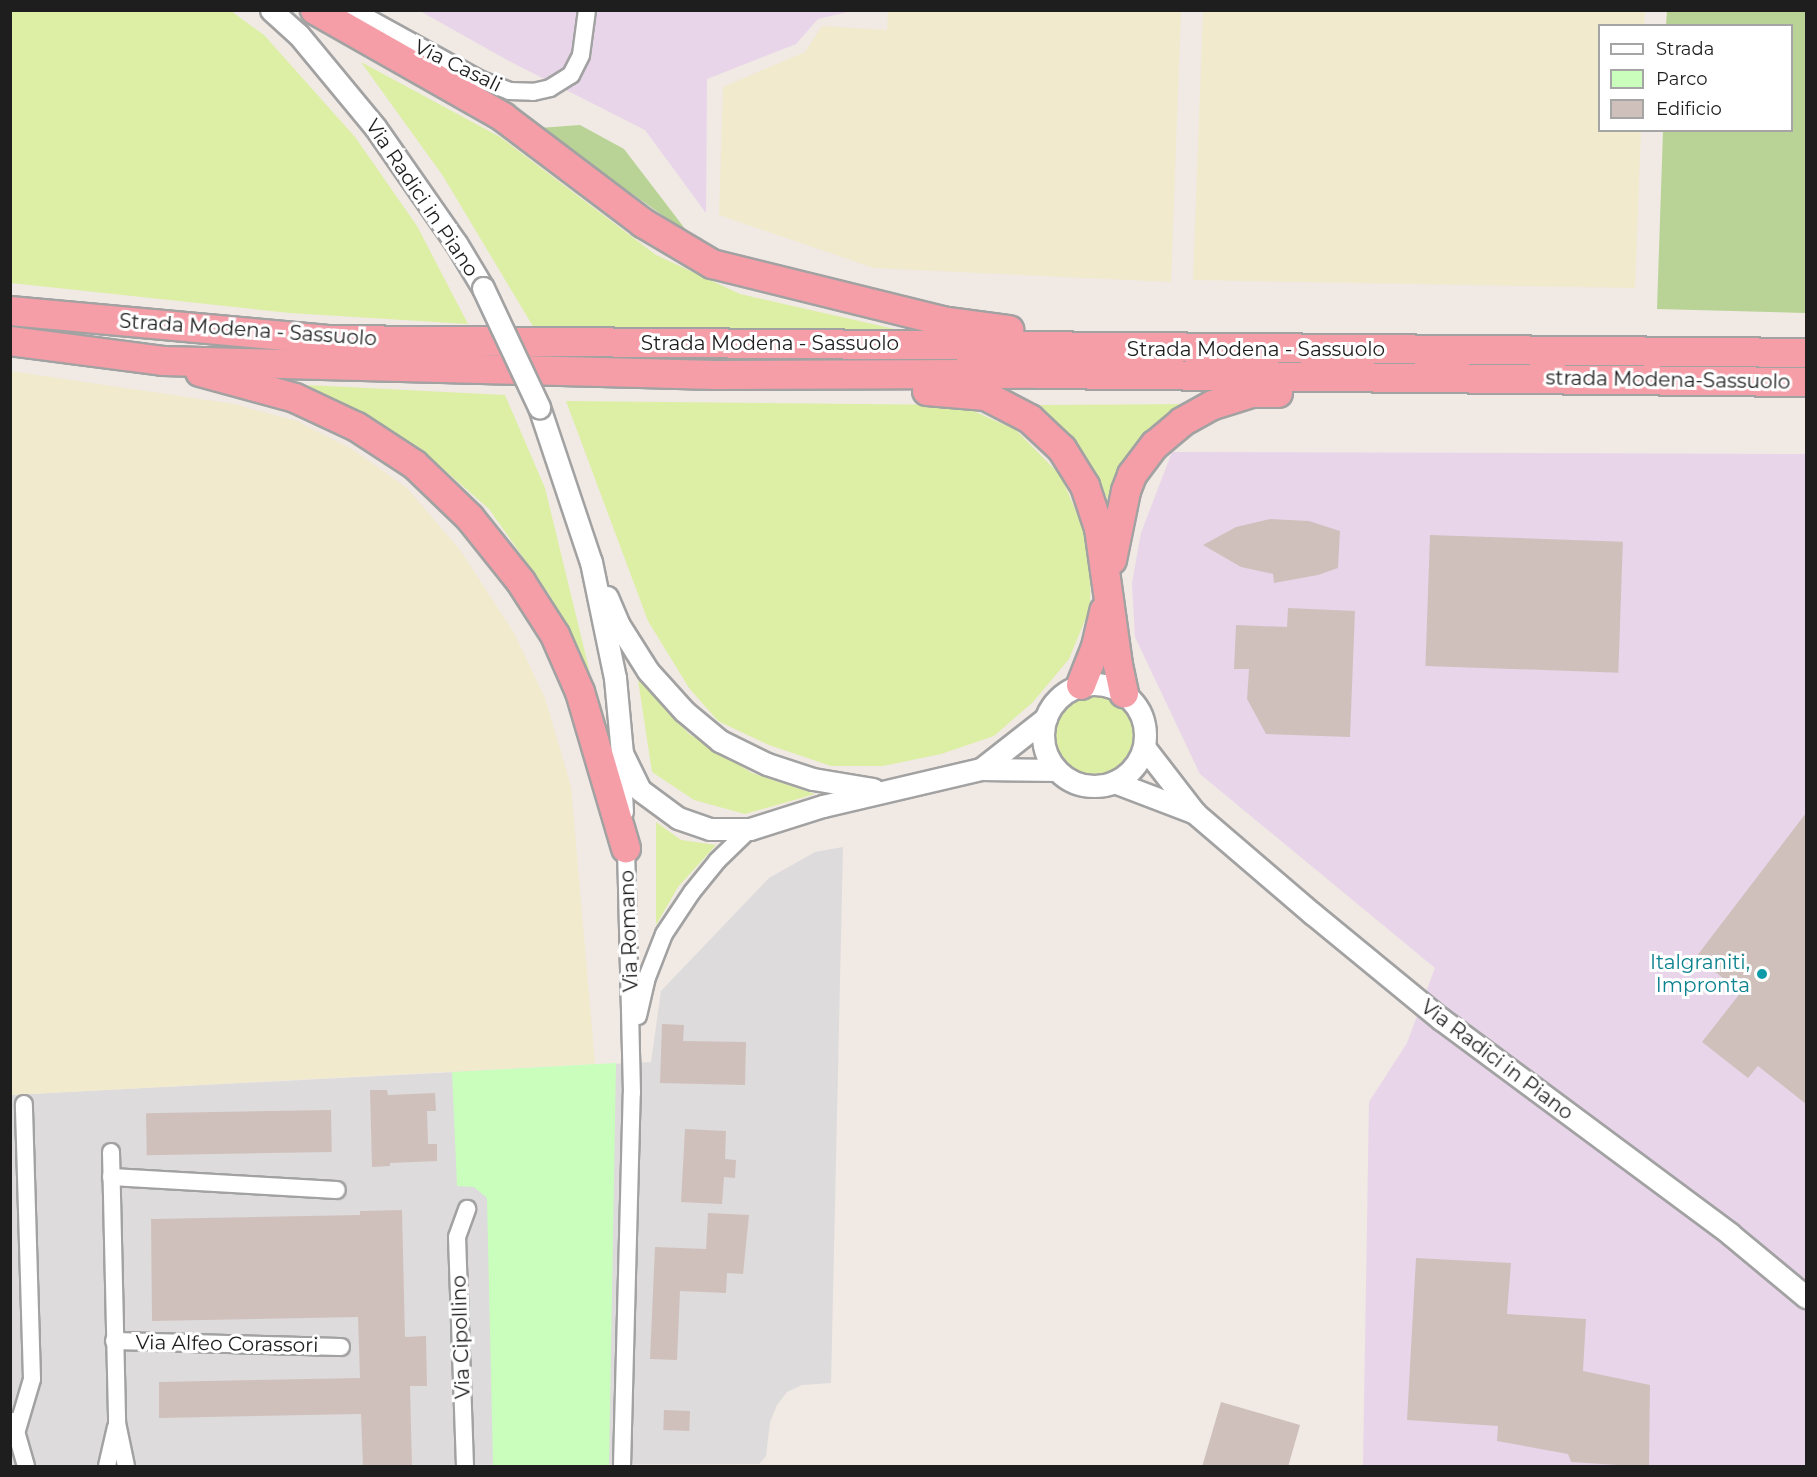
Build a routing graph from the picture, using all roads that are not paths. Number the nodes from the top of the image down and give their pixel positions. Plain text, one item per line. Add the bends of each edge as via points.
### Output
1 (271, 10) edge
2 (315, 10) edge
3 (354, 10) edge
4 (587, 10) edge
5 (10, 311) edge
6 (10, 340) edge
7 (1139, 349) junction
8 (1531, 350) joint
9 (1806, 353) edge
10 (163, 361) junction
11 (716, 375) junction
12 (1529, 379) joint
13 (1493, 380) junction
14 (1806, 382) edge
15 (539, 407) joint
16 (591, 562) junction
17 (1108, 593) junction
18 (1081, 685) junction
19 (1124, 693) junction
20 (1046, 718) junction
21 (1144, 747) junction
22 (622, 753) junction
23 (981, 769) junction
24 (1057, 770) junction
25 (1114, 783) junction
26 (883, 790) junction
27 (1195, 813) junction
28 (750, 829) junction
29 (626, 848) junction
30 (632, 1044) junction
31 (24, 1104) dead end
32 (111, 1152) dead end
33 (111, 1177) junction
34 (337, 1190) dead end
35 (467, 1209) dead end
36 (1806, 1297) edge
37 (114, 1341) junction
38 (341, 1347) dead end
39 (14, 1423) edge
40 (117, 1423) junction
41 (26, 1467) edge
42 (107, 1467) edge
43 (126, 1467) edge
44 (465, 1467) edge
45 (622, 1467) edge

1 - 15 street, Via Radici in Piano, bridge via 297,34 375,127 456,243 483,288
2 - 7 highway via 503,117 643,223 712,264 942,321
3 - 4 street, Via Casali via 481,80 509,91 533,92 550,88 571,75 581,55
5 - 7 highway, Strada Modena - Sassuolo via 326,340
6 - 10 highway, Strada Modena - Sassuolo
7 - 8 highway, Strada Modena - Sassuolo
8 - 9 highway, strada Modena-Sassuolo
10 - 11 highway, Strada Modena - Sassuolo
10 - 29 highway via 295,398 357,427 415,465 470,518 521,582 555,635 580,692
11 - 13 highway, Strada Modena - Sassuolo via 1039,374
11 - 17 highway via 986,396 1030,419 1062,449 1085,486 1099,528
12 - 13 highway, Strada Modena - Sassuolo
12 - 14 highway, strada Modena-Sassuolo
13 - 17 highway via 1466,393 1252,393 1213,405 1182,422 1155,445 1132,475 1120,508
15 - 16 street, Via Romano
16 - 22 street, Via Romano via 615,678
16 - 26 street via 619,625 648,671 684,711 720,741 767,764 813,779
17 - 18 highway via 1096,647
17 - 19 highway
18 - 19 street via 1096,683
18 - 20 street via 1065,692
19 - 21 street via 1143,717
20 - 23 street
20 - 24 street via 1044,746
21 - 25 street via 1133,768
21 - 27 street, Via Radici in Piano
22 - 28 street via 640,790 678,818 710,829
22 - 29 street, Via Romano
23 - 24 street
23 - 26 street
24 - 25 street via 1084,785
25 - 27 street, Via Radici in Piano
26 - 28 street
27 - 36 street, Via Radici in Piano via 1441,1019 1730,1234
28 - 30 street via 717,861 664,934 646,980
29 - 30 street, Via Romano
30 - 45 street, Via Romano
31 - 39 street via 32,1379
32 - 33 street, Via Alfeo Corassori
33 - 34 street
33 - 37 street, Via Alfeo Corassori
35 - 44 street, Via Cipollino via 457,1237
37 - 38 street, Via Alfeo Corassori
37 - 40 street, Via Alfeo Corassori
39 - 41 street
40 - 42 street, Via Alfeo Corassori
40 - 43 street, Via Alfeo Corassori

